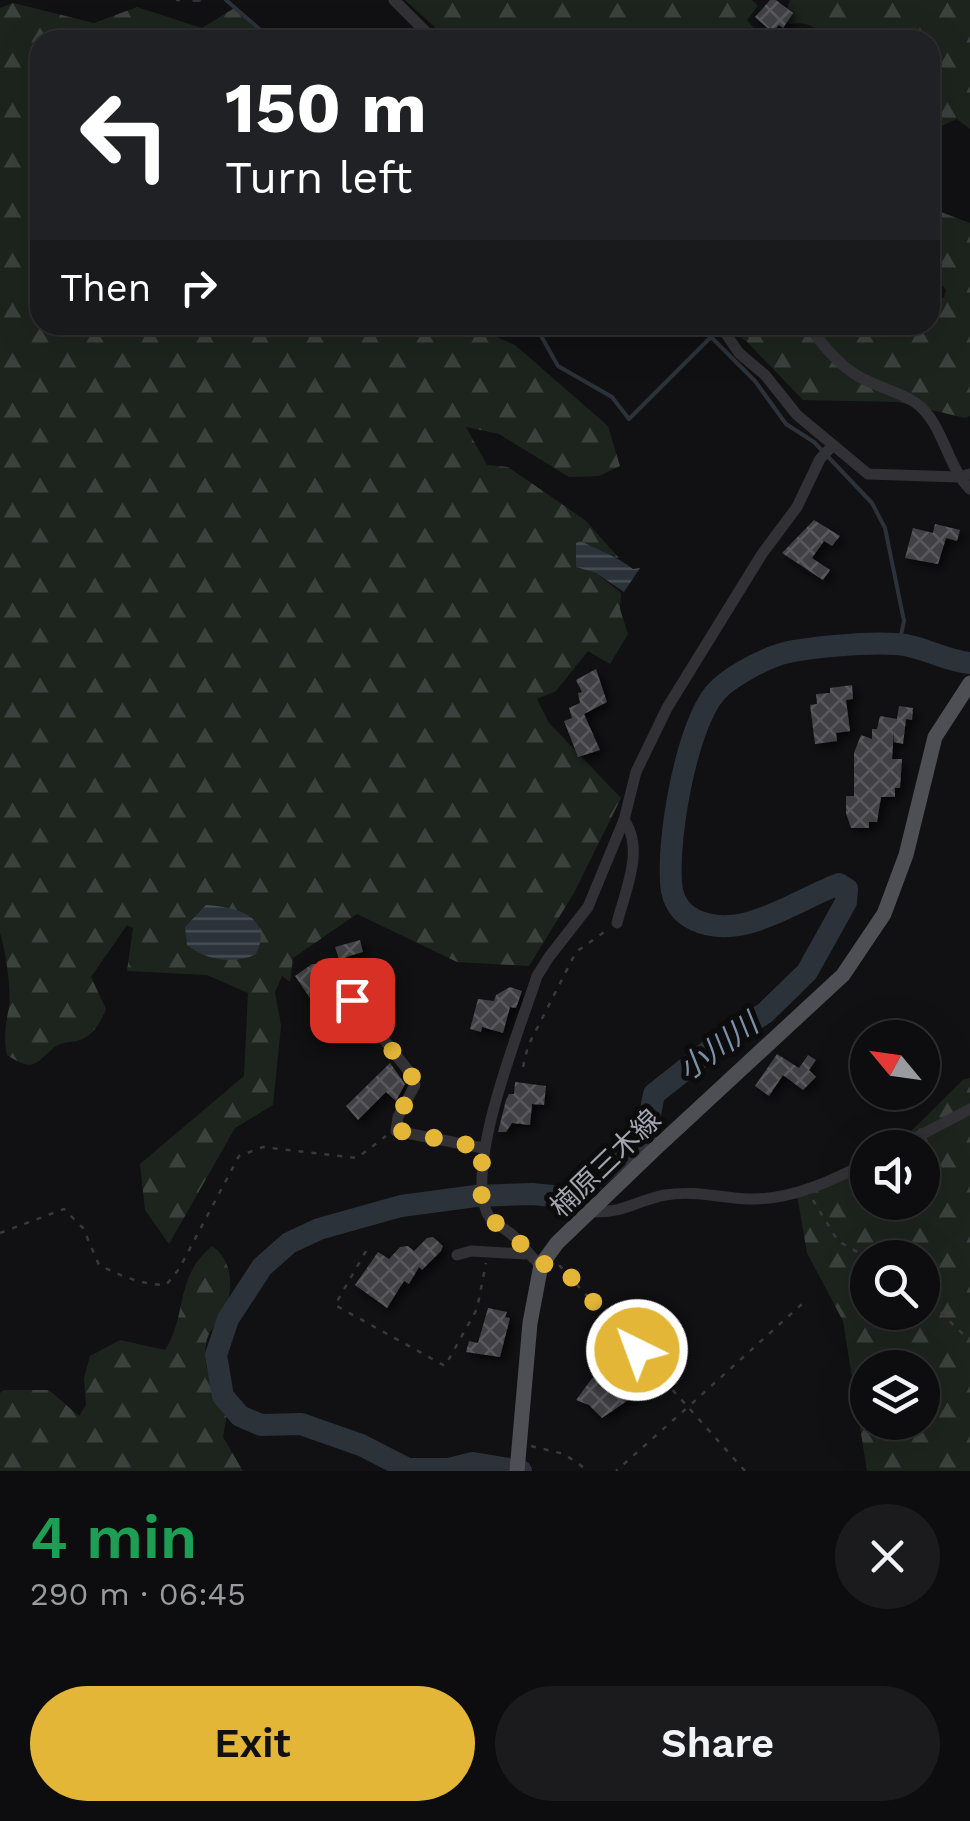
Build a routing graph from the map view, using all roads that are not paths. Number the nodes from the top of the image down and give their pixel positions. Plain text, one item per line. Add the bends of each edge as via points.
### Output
1 (394, 0) edge
2 (424, 30) edge
3 (726, 335) edge
4 (817, 335) edge
5 (833, 445) junction
6 (964, 476) edge
7 (970, 489) edge
8 (970, 684) edge
9 (624, 820) junction
10 (617, 923) road end
11 (352, 1000) dead end
12 (970, 1110) edge
13 (931, 1130) edge
14 (483, 1148) junction
15 (850, 1170) edge
16 (590, 1212) junction
17 (457, 1254) dead end
18 (526, 1254) junction
19 (541, 1265) junction
20 (517, 1471) edge

1 - 2 street
3 - 5 street via 796,415
4 - 6 street via 857,376 916,403
5 - 6 street via 868,474
5 - 9 street via 667,708 636,772
6 - 7 street
8 - 16 main road, 楠原三木線 via 935,737 906,856 884,914 843,975
9 - 10 street via 635,850
9 - 14 street via 588,907 537,976
11 - 14 street via 415,1085 396,1130
12 - 13 street
14 - 18 street via 486,1212
15 - 16 street via 808,1190 752,1199 693,1193
16 - 19 main road, 楠原三木線
17 - 18 street
18 - 19 street
19 - 20 main road, 楠原三木線

